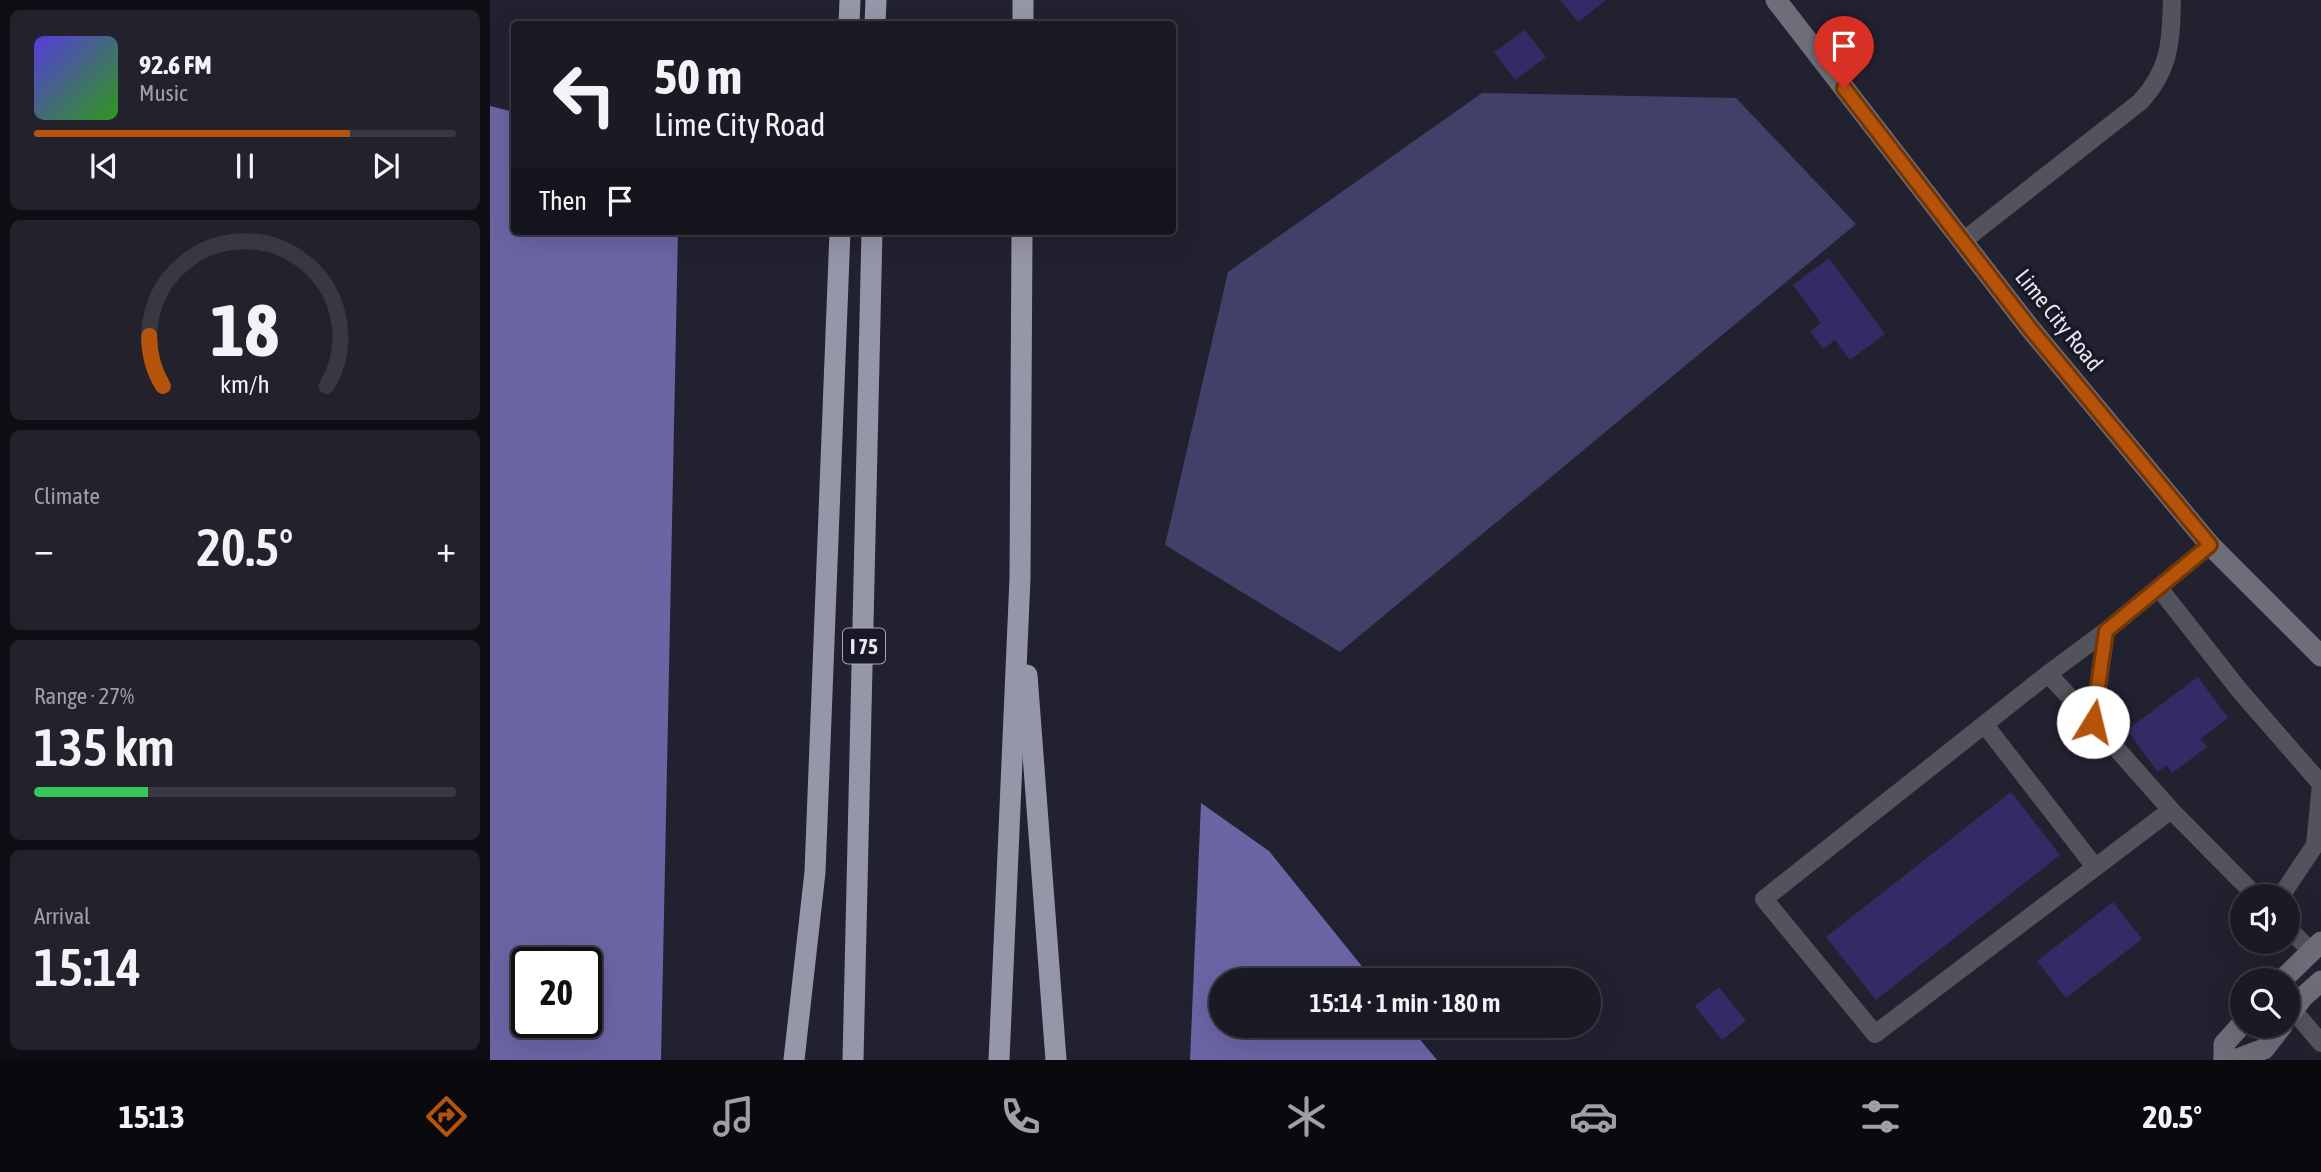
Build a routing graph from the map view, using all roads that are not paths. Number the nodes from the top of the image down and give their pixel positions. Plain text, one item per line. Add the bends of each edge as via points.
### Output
1 (850, 0) edge
2 (876, 0) edge
3 (1023, 0) edge
4 (1776, 0) edge
5 (2172, 0) edge
6 (849, 21) edge
7 (875, 21) edge
8 (1023, 21) edge
9 (840, 235) edge
10 (872, 235) edge
11 (1022, 235) edge
12 (1963, 241) junction
13 (2210, 545) junction
14 (1020, 578) junction
15 (2159, 589) junction
16 (2106, 631) junction
17 (2321, 656) edge
18 (2049, 674) junction
19 (2093, 722) junction
20 (1984, 724) junction
21 (2171, 810) junction
22 (2095, 867) junction
23 (2244, 884) edge
24 (2289, 884) edge
25 (2300, 936) edge
26 (2316, 946) edge
27 (2294, 968) edge
28 (2321, 981) edge
29 (2300, 1001) edge
30 (2300, 1028) edge
31 (2230, 1037) edge
32 (2272, 1038) edge
33 (2321, 1043) edge
34 (794, 1060) edge
35 (853, 1060) edge
36 (999, 1060) edge
37 (1056, 1060) edge
38 (2224, 1060) edge
39 (2234, 1060) edge

1 - 6 highway
2 - 7 highway
3 - 8 highway
4 - 12 street, Lime City Road
5 - 12 lane via 2166,63 2154,87
9 - 34 highway via 815,872
10 - 35 highway, I 75
11 - 14 highway
12 - 13 street, Lime City Road
13 - 15 lane
13 - 17 street, Lime City Road
14 - 36 highway
14 - 37 highway
15 - 16 lane
15 - 24 lane via 2320,784 2315,845
16 - 18 lane
16 - 19 lane
18 - 19 lane
18 - 20 lane
19 - 21 lane
20 - 22 lane
20 - 22 lane via 1764,899 1875,1034
21 - 22 lane
21 - 23 lane
25 - 26 lane
26 - 27 street
28 - 29 street
30 - 33 lane
31 - 38 street via 2224,1044
32 - 39 street via 2264,1049

